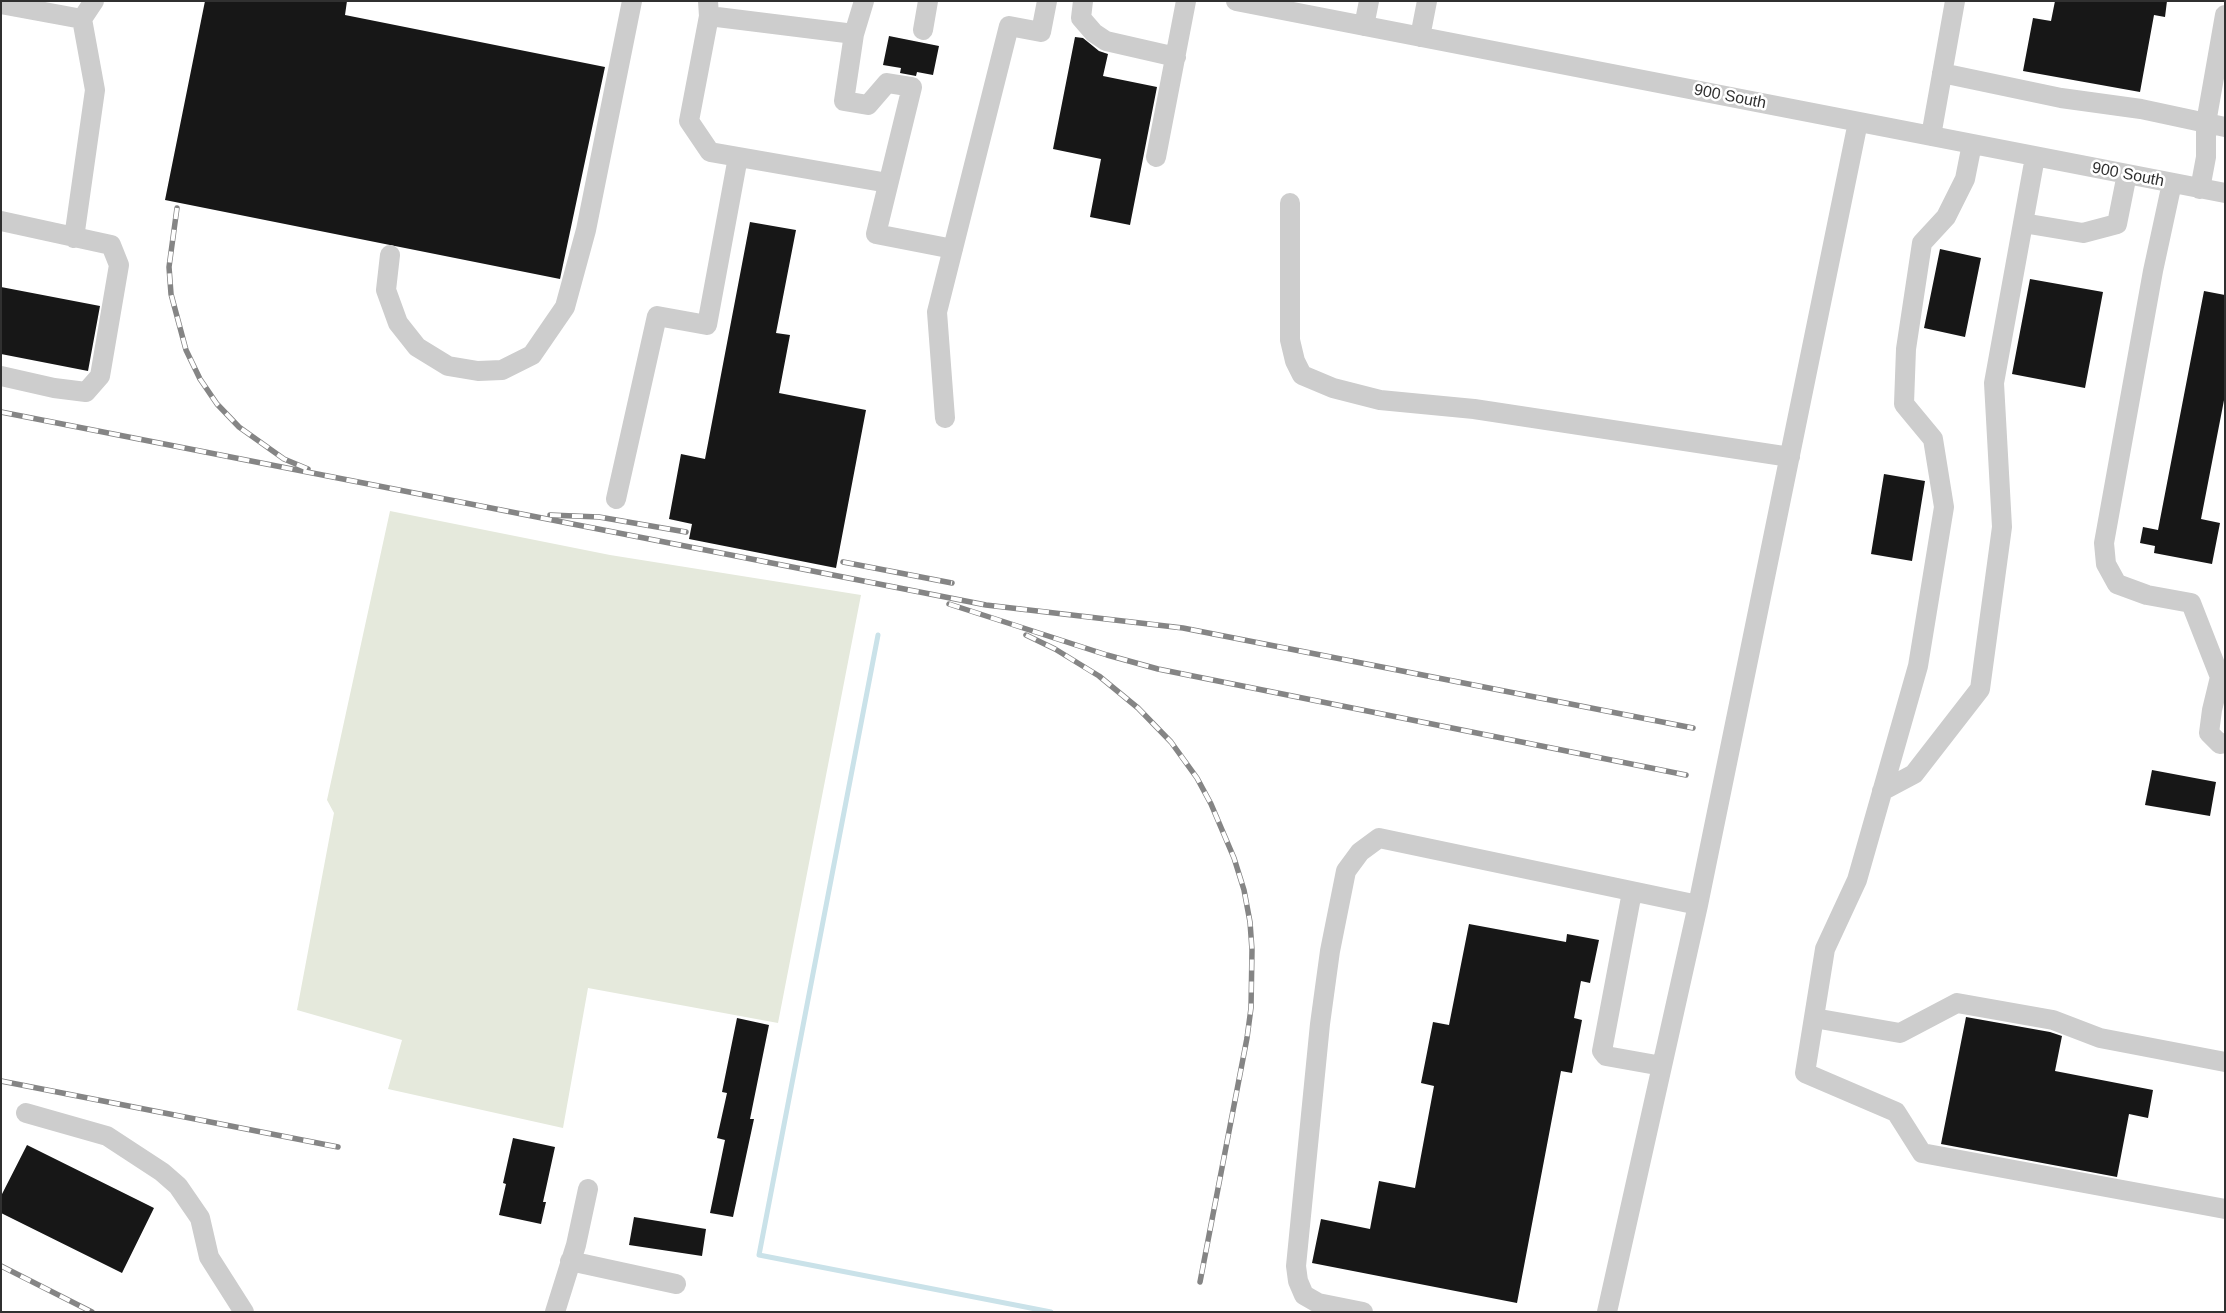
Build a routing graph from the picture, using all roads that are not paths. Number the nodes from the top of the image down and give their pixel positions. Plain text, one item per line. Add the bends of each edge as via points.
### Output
1 (94, 1) edge
2 (632, 1) edge
3 (864, 1) edge
4 (928, 1) edge
5 (1047, 1) edge
6 (1083, 1) edge
7 (1186, 1) edge
8 (1236, 1) edge
9 (1369, 1) edge
10 (1427, 1) edge
11 (1955, 1) edge
12 (1, 4) edge
13 (709, 8) edge
14 (2225, 15) edge
15 (82, 19) junction
16 (1364, 26) junction
17 (923, 30) dead end
18 (854, 34) junction
19 (1420, 37) junction
20 (1176, 57) junction
21 (1942, 73) junction
22 (1858, 122) junction
23 (2215, 125) edge
24 (1931, 136) junction
25 (1972, 144) junction
26 (1156, 157) dead end
27 (2035, 157) junction
28 (738, 158) junction
29 (2127, 174) junction
30 (888, 183) junction
31 (2172, 183) junction
32 (2200, 189) junction
33 (2225, 194) edge
34 (1290, 203) dead end
35 (1, 221) edge
36 (2023, 223) junction
37 (74, 238) junction
38 (953, 249) junction
39 (390, 255) dead end
40 (1, 376) edge
41 (945, 418) dead end
42 (1790, 457) junction
43 (616, 498) dead end
44 (2223, 678) edge
45 (2225, 742) edge
46 (1882, 791) junction
47 (1632, 892) junction
48 (1698, 906) junction
49 (1814, 1018) junction
50 (2225, 1062) edge
51 (1662, 1066) junction
52 (26, 1113) dead end
53 (588, 1190) dead end
54 (2225, 1209) edge
55 (570, 1261) junction
56 (676, 1284) dead end
57 (244, 1312) edge
58 (555, 1312) edge
59 (1363, 1312) edge
60 (1607, 1312) edge

1 - 15 street
2 - 39 street via 581,250 565,307 532,355 502,370 478,371 448,366 417,347 398,323 386,290
3 - 18 street
4 - 17 street
5 - 38 street via 1041,32 1009,26
6 - 20 street via 1081,18 1106,41
7 - 20 street
8 - 16 street, 900 South
9 - 16 street
10 - 19 street
11 - 21 street
12 - 15 street
13 - 18 street
13 - 28 street via 688,121 710,152
14 - 23 street
15 - 37 street via 95,90
16 - 19 street, 900 South
18 - 30 street via 844,101 868,105 887,83 912,87
19 - 22 street, 900 South
20 - 26 street
21 - 23 street
21 - 24 street
22 - 24 street, 900 South
22 - 42 street
23 - 32 street
24 - 25 street, 900 South
25 - 27 street, 900 South
25 - 46 street via 1965,178 1946,217 1922,243 1906,349 1904,404 1933,439 1944,507 1918,666
27 - 29 street, 900 South
27 - 36 street
28 - 30 street
28 - 43 street via 708,324 657,316
29 - 31 street, 900 South
29 - 36 street via 2117,224 2084,233
30 - 38 street via 876,234
31 - 32 street, 900 South
31 - 44 street via 2153,270 2104,543 2106,564 2117,584 2147,595 2191,603
32 - 33 street, 900 South
34 - 42 street via 1290,340 1294,361 1302,374 1333,388 1380,400 1474,410
35 - 37 street
36 - 46 street via 1994,383 2002,527 1980,690 1914,774
37 - 40 street via 111,245 119,265 100,376 86,392
38 - 41 street via 937,312
42 - 48 street
44 - 45 street via 2212,710 2209,733 2220,744
46 - 49 street via 1857,880 1825,949
47 - 48 street
47 - 51 street via 1602,1051 1606,1056
47 - 59 street via 1380,838 1360,852 1346,871 1320,1024 1296,1266 1304,1295 1318,1303
48 - 51 street
49 - 50 street via 1900,1033 1957,1003 2053,1020 2100,1038
49 - 54 street via 1805,1073 1896,1112 1922,1153
51 - 60 street
52 - 57 street via 106,1136 178,1186 200,1218 209,1257
53 - 55 street
55 - 56 street
55 - 58 street

